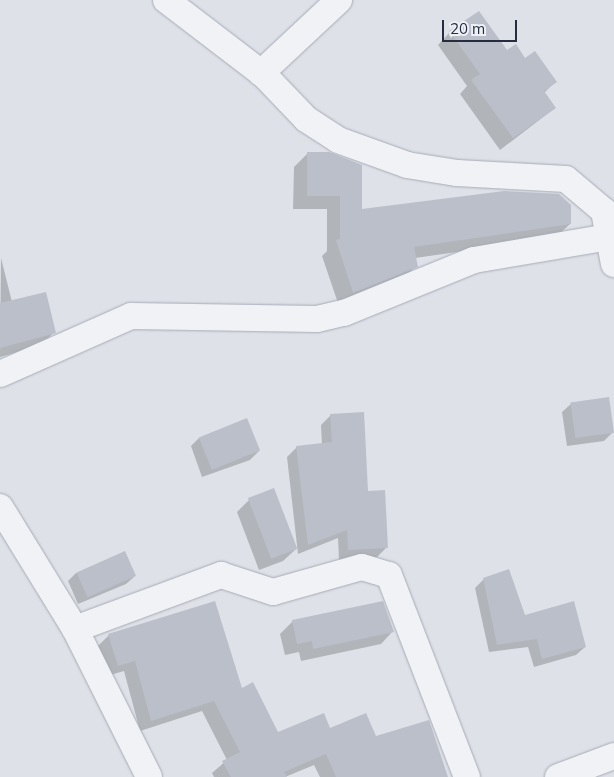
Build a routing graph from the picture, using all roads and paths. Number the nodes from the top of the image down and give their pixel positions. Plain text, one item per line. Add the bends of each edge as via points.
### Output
1 (166, 0) edge
2 (339, 0) edge
3 (261, 73) junction
4 (612, 237) edge
5 (614, 264) edge
6 (0, 374) edge
7 (0, 507) edge
8 (75, 629) junction
9 (614, 756) edge
10 (149, 777) edge
11 (466, 777) edge
12 (558, 777) edge

1 - 3 street
2 - 3 street
3 - 4 street via 306,118 338,140 407,164 457,173 566,178 604,211
4 - 5 street
4 - 6 street via 474,260 344,313 317,319 131,316
7 - 8 street
8 - 10 street
8 - 11 street via 221,575 273,592 362,567 389,575
9 - 12 street

